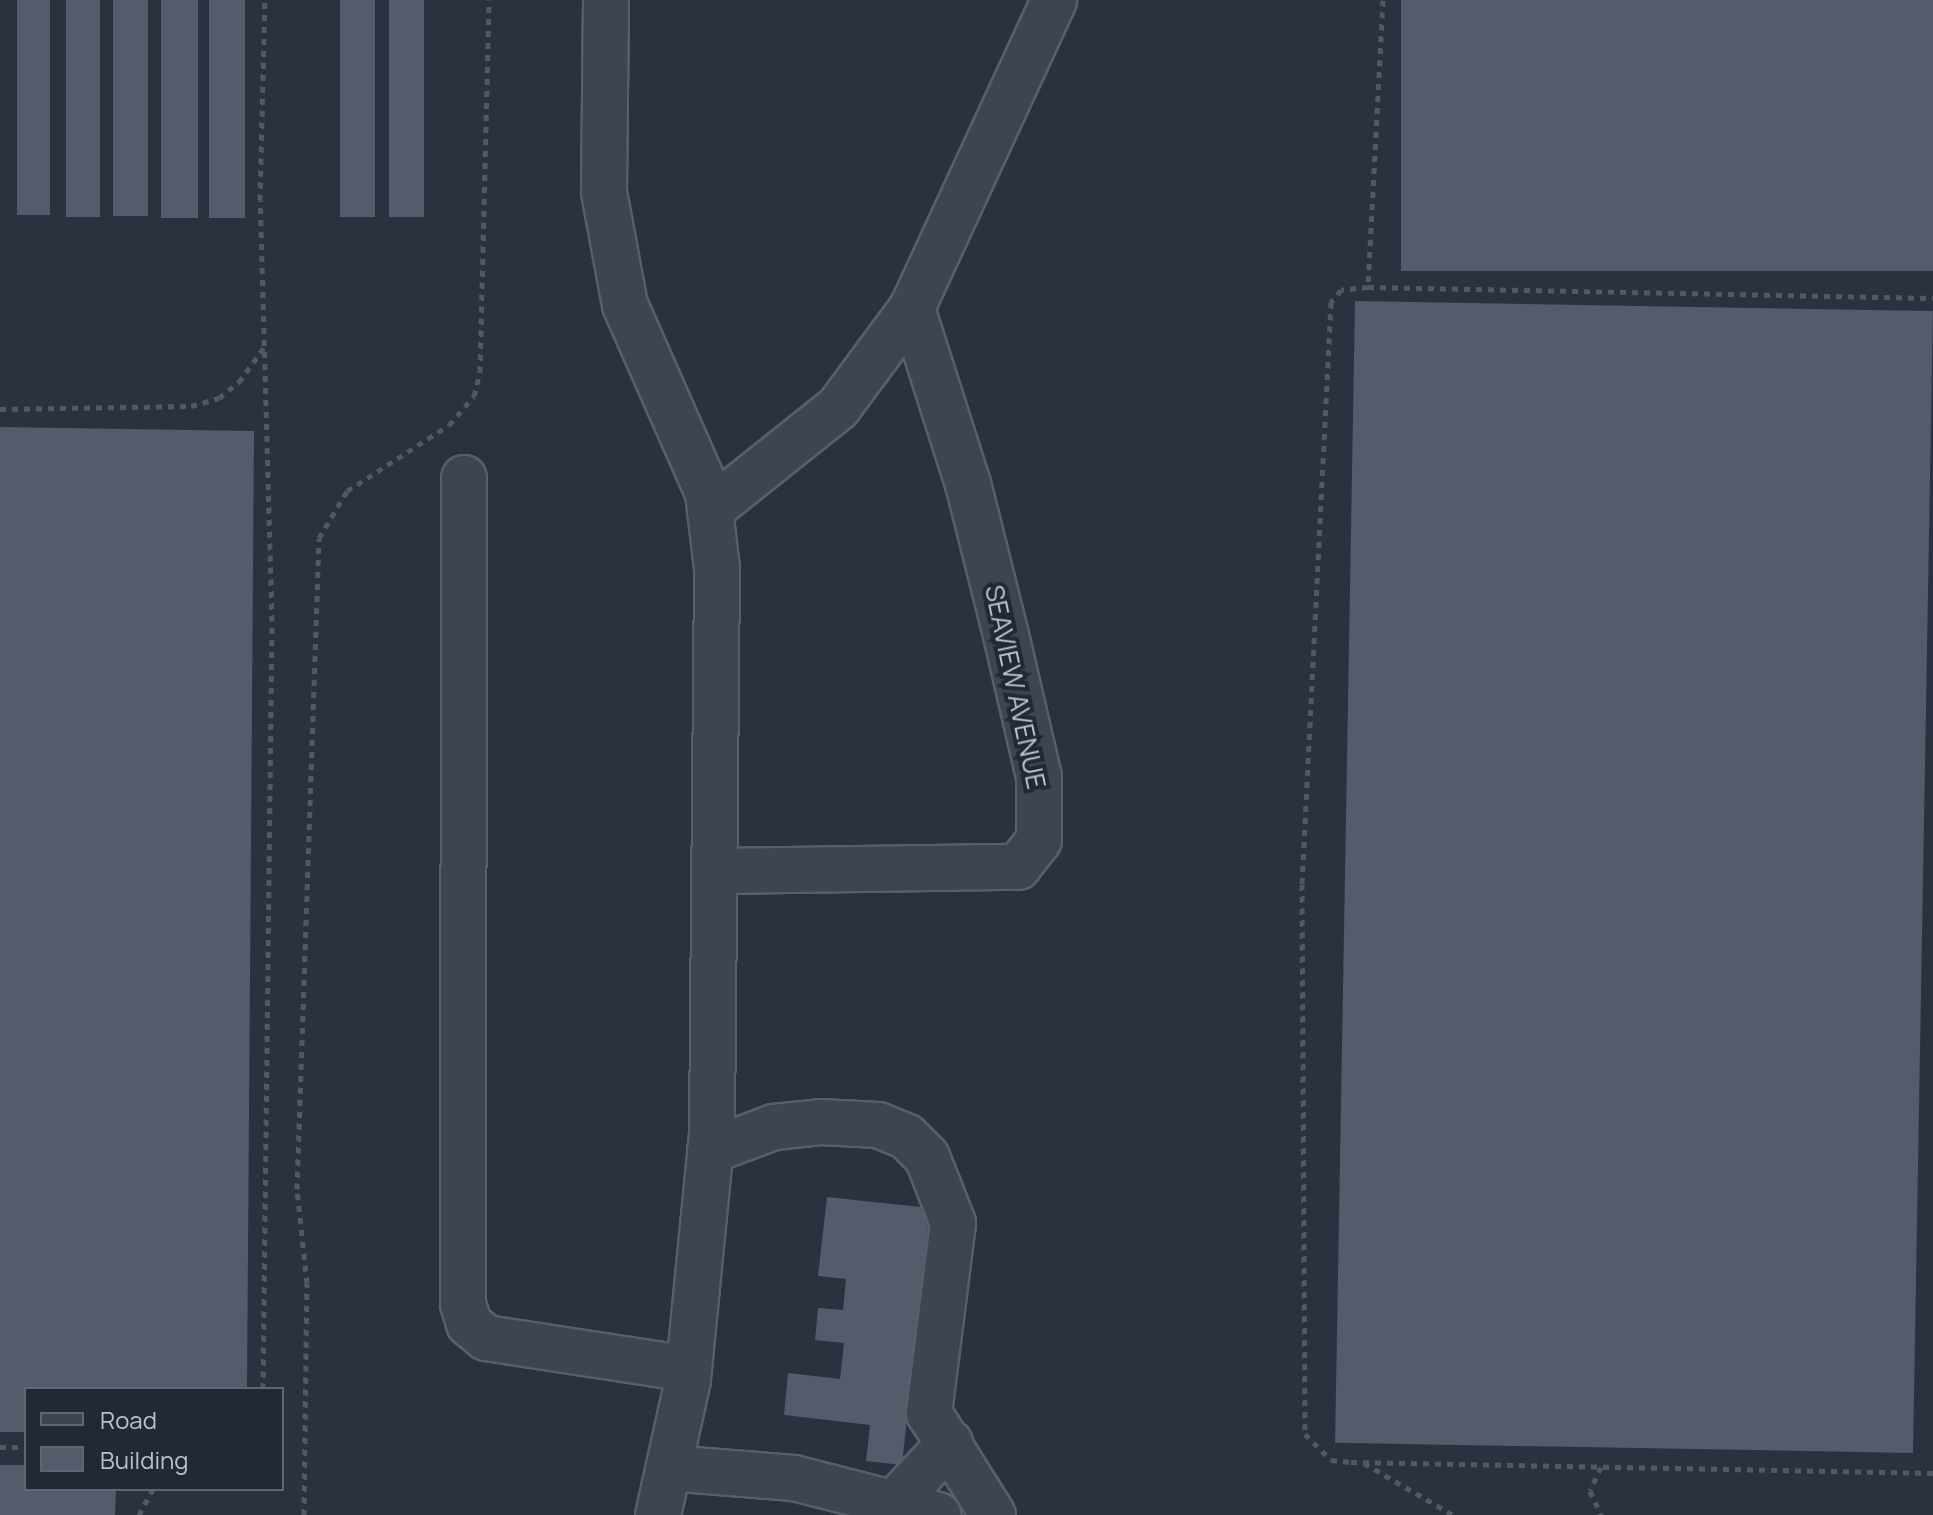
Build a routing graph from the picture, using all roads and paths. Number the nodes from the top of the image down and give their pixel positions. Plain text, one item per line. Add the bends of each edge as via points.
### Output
1 (265, 0) edge
2 (489, 0) edge
3 (606, 0) edge
4 (1054, 0) edge
5 (1383, 0) edge
6 (1368, 287) junction
7 (1933, 298) edge
8 (912, 308) junction
9 (265, 345) junction
10 (0, 409) edge
11 (464, 478) dead end
12 (710, 510) junction
13 (718, 871) junction
14 (710, 1151) junction
15 (689, 1369) junction
16 (263, 1387) edge
17 (950, 1443) junction
18 (0, 1447) edge
19 (24, 1447) edge
20 (1364, 1463) junction
21 (1601, 1467) junction
22 (669, 1468) junction
23 (1933, 1473) edge
24 (152, 1491) edge
25 (895, 1502) junction
26 (139, 1515) edge
27 (304, 1515) edge
28 (658, 1515) edge
29 (938, 1515) edge
30 (993, 1515) edge
31 (1453, 1515) edge
32 (1601, 1515) edge

1 - 9 path
2 - 27 path via 480,372 474,396 449,425 347,491 319,538 297,1189 307,1283
3 - 12 lane via 604,192 625,305
4 - 8 lane
5 - 6 path
6 - 7 path
6 - 20 path via 1341,290 1331,302 1302,884 1305,1434 1331,1460
8 - 12 lane via 838,408
8 - 13 lane, SEAVIEW AVENUE via 968,484 1013,664 1039,777 1039,840 1018,867
9 - 10 path via 239,382 219,398 191,406
9 - 16 path via 272,621
11 - 15 lane via 463,1304 469,1324 486,1338
12 - 13 lane via 717,568
13 - 14 lane
14 - 15 lane
14 - 17 lane via 774,1127 821,1122 878,1125 907,1137 927,1157 953,1223 929,1413
15 - 22 lane
17 - 25 lane
17 - 30 lane
18 - 19 path
20 - 21 path
20 - 31 path
21 - 23 path
21 - 32 path via 1590,1491
22 - 25 lane via 794,1478
22 - 28 lane
24 - 26 path
25 - 29 lane

